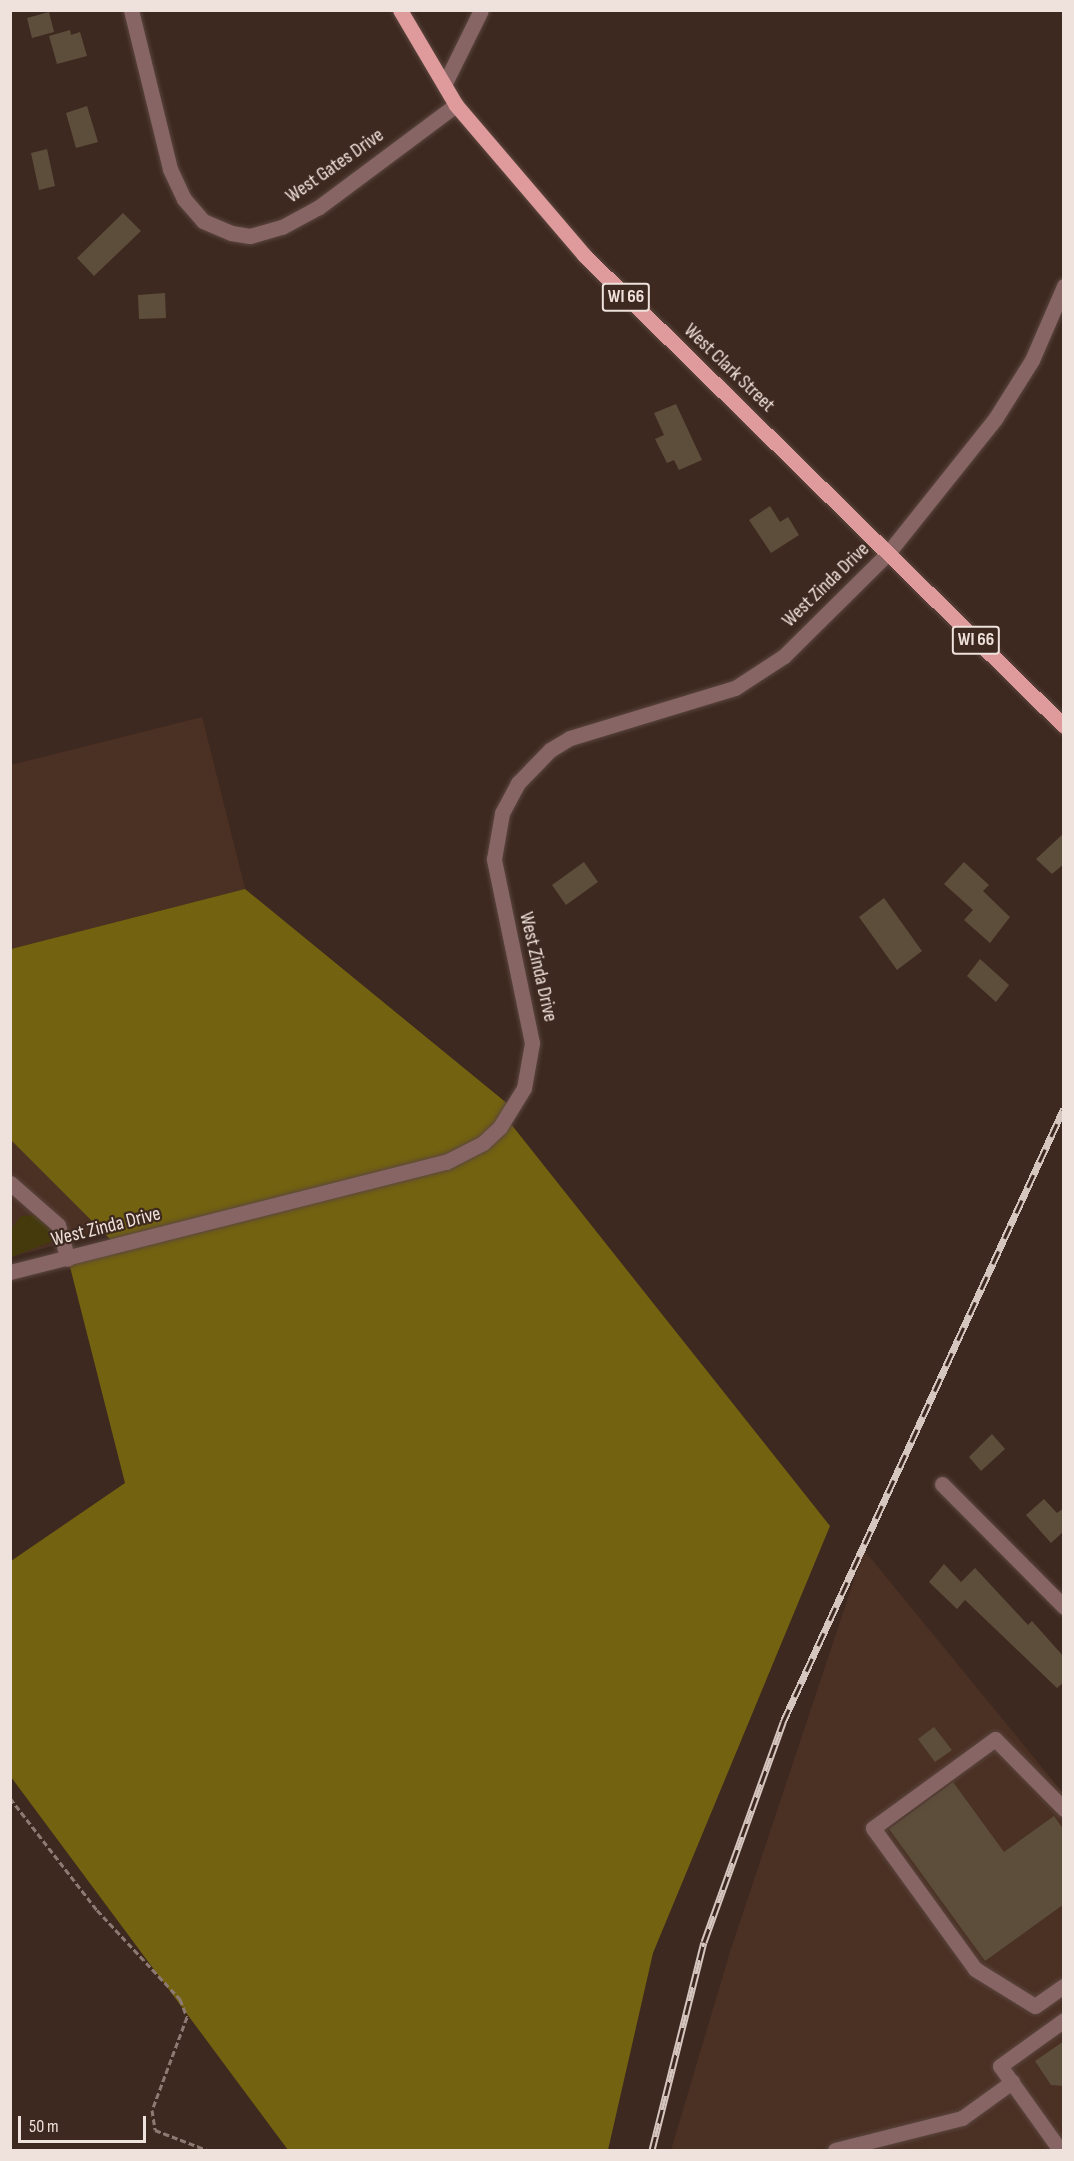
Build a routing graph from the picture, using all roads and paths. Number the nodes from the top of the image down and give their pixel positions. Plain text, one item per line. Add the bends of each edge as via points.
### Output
1 (131, 10) edge
2 (400, 10) edge
3 (481, 10) edge
4 (445, 83) junction
5 (456, 105) junction
6 (1064, 286) edge
7 (888, 553) junction
8 (1064, 726) edge
9 (10, 1183) edge
10 (68, 1259) junction
11 (10, 1272) edge
12 (942, 1484) dead end
13 (1064, 1607) edge
14 (10, 1798) edge
15 (1064, 1809) edge
16 (1064, 1986) edge
17 (1064, 2020) edge
18 (1012, 2082) junction
19 (207, 2151) edge
20 (835, 2151) edge
21 (1060, 2151) edge

1 - 5 street, West Gates Drive via 170,169 184,199 203,221 231,233 250,236 282,227 319,207
2 - 4 main road, West Clark Street / WI 66
3 - 4 street
4 - 5 main road, West Clark Street / WI 66
5 - 7 main road, West Clark Street / WI 66 via 584,255
6 - 7 street, West Zinda Drive via 1032,360 995,419
7 - 8 main road, West Clark Street / WI 66
7 - 10 street, West Zinda Drive via 784,656 756,677 702,699 570,738 550,750 518,783 502,813 494,859 530,1020 530,1066 514,1109 483,1143 422,1169
9 - 10 street via 58,1225
10 - 11 street, West Zinda Drive
12 - 13 street
14 - 19 path via 97,1910 180,1999 187,2017 152,2110 155,2130
15 - 16 street via 995,1739 873,1828 975,1968 1035,2006
17 - 18 street via 1000,2066
18 - 20 street via 962,2118
18 - 21 street

